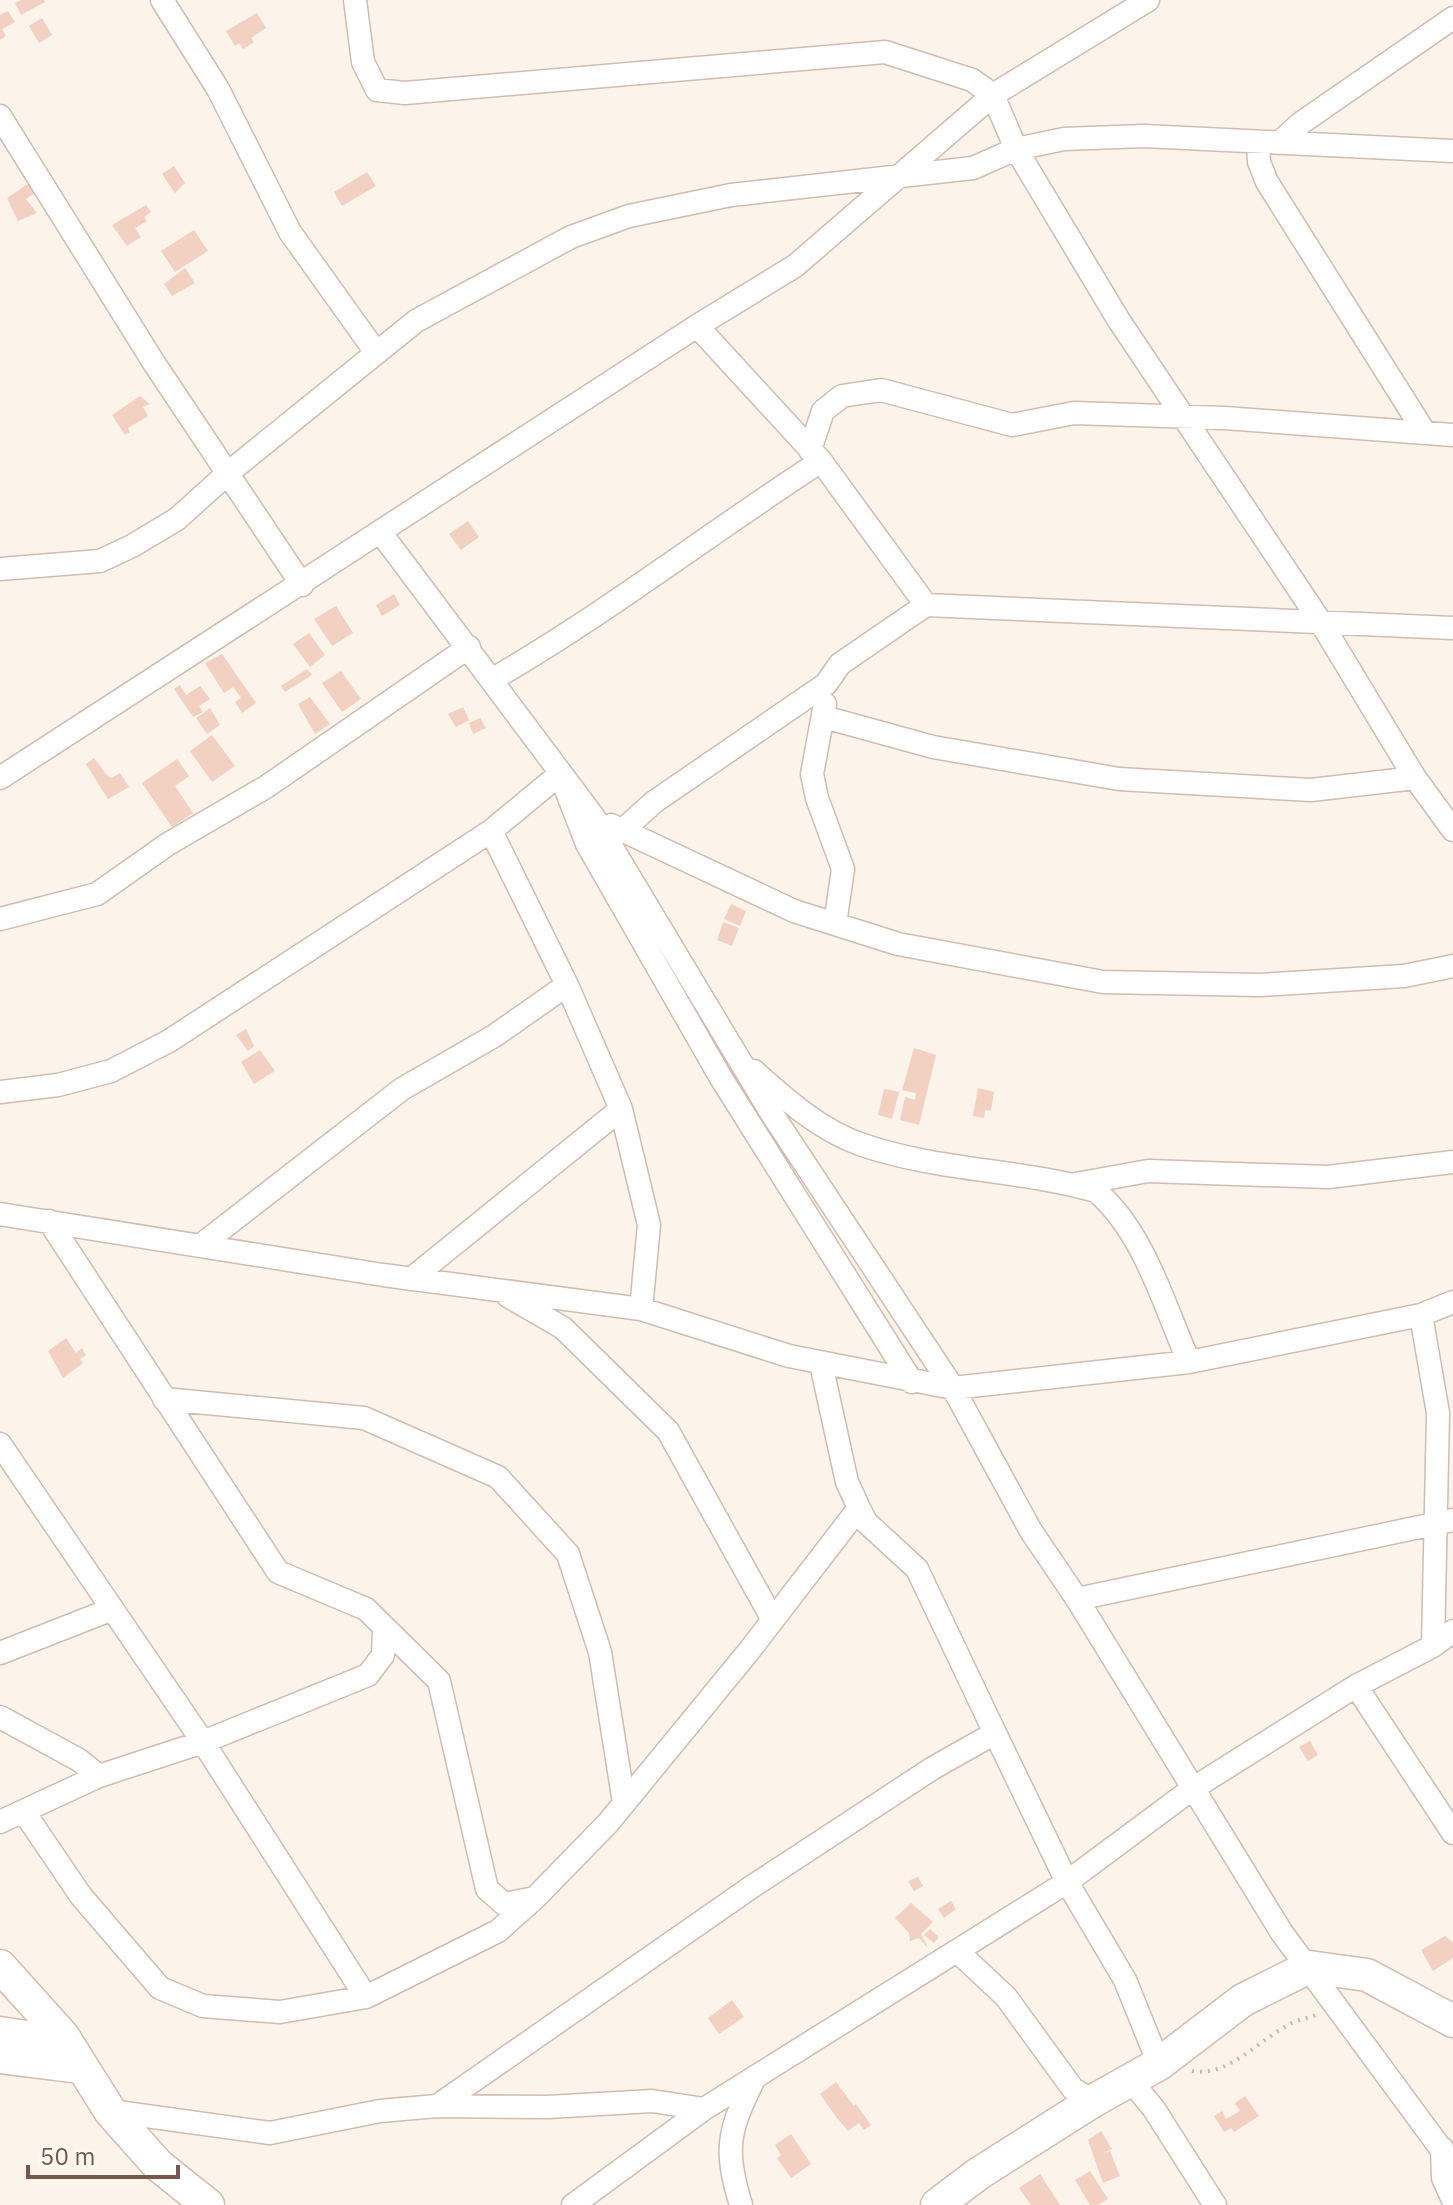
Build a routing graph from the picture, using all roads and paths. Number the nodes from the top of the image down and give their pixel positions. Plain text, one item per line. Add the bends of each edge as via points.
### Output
1 (162, 0) edge
2 (355, 0) edge
3 (1148, 0) edge
4 (1453, 18) edge
5 (993, 95) junction
6 (0, 116) edge
7 (1269, 143) junction
8 (1016, 149) junction
9 (1452, 153) edge
10 (895, 179) junction
11 (697, 326) junction
12 (375, 351) junction
13 (1186, 417) junction
14 (1425, 433) junction
15 (1453, 435) edge
16 (816, 456) junction
17 (228, 473) junction
18 (381, 533) junction
19 (0, 569) edge
20 (302, 585) junction
21 (926, 605) junction
22 (1320, 621) junction
23 (1453, 628) edge
24 (469, 647) junction
25 (493, 679) junction
26 (826, 684) junction
27 (824, 717) junction
28 (560, 774) junction
29 (0, 778) edge
30 (1415, 778) junction
31 (1443, 799) edge
32 (593, 816) junction
33 (623, 830) junction
34 (1453, 830) edge
35 (491, 831) junction
36 (0, 919) edge
37 (835, 924) junction
38 (1453, 966) edge
39 (567, 985) junction
40 (732, 1050) junction
41 (0, 1092) edge
42 (621, 1109) junction
43 (1453, 1162) edge
44 (1073, 1184) junction
45 (0, 1214) edge
46 (49, 1221) junction
47 (201, 1245) junction
48 (411, 1279) junction
49 (500, 1291) junction
50 (1453, 1302) edge
51 (641, 1309) junction
52 (1421, 1315) junction
53 (1189, 1362) junction
54 (821, 1364) junction
55 (912, 1382) junction
56 (953, 1388) junction
57 (164, 1399) junction
58 (0, 1444) edge
59 (859, 1508) junction
60 (1445, 1522) edge
61 (1077, 1599) junction
62 (110, 1610) junction
63 (773, 1620) junction
64 (384, 1630) junction
65 (1453, 1631) edge
66 (1433, 1646) junction
67 (0, 1653) edge
68 (1356, 1686) junction
69 (0, 1717) edge
70 (995, 1733) junction
71 (203, 1742) junction
72 (99, 1776) junction
73 (1192, 1789) junction
74 (624, 1803) junction
75 (24, 1812) junction
76 (0, 1822) edge
77 (1453, 1833) edge
78 (1067, 1882) junction
79 (535, 1898) junction
80 (957, 1951) junction
81 (0, 1966) edge
82 (1309, 1967) junction
83 (366, 1997) junction
84 (1336, 2009) junction
85 (1453, 2021) edge
86 (0, 2033) edge
87 (63, 2036) junction
88 (0, 2057) edge
89 (1159, 2064) junction
90 (80, 2067) junction
91 (754, 2080) junction
92 (1131, 2081) junction
93 (1093, 2101) junction
94 (437, 2106) junction
95 (704, 2109) junction
96 (110, 2111) junction
97 (1448, 2156) edge
98 (1453, 2200) edge
99 (208, 2205) edge
100 (573, 2205) edge
101 (741, 2205) edge
102 (937, 2205) edge
103 (1215, 2205) edge

1 - 12 street via 218,89 290,232
2 - 5 street via 363,62 377,90 405,93 885,52 972,80
3 - 5 street
4 - 7 street
5 - 8 street
5 - 10 street
6 - 17 street
7 - 8 street via 1144,136 1064,139
7 - 9 street
7 - 14 street via 1259,162 1267,182
8 - 10 street via 973,168
8 - 13 street via 1118,319
10 - 11 street via 795,266
10 - 12 street via 731,195 629,216 571,237 506,270
11 - 16 street
11 - 18 street
12 - 17 street
13 - 14 street
13 - 16 street via 1074,413 1012,425 881,390 842,396 823,411
13 - 22 street
14 - 15 street
16 - 21 street
16 - 25 street via 591,621
17 - 19 street via 177,519 100,561
17 - 20 street
18 - 20 street
18 - 24 street
20 - 29 street
21 - 22 street
21 - 26 street via 840,664
22 - 23 street
22 - 30 street
24 - 25 street
24 - 36 street via 266,787 168,844 97,894
25 - 28 street
26 - 27 street
26 - 33 street via 654,802
27 - 30 street via 933,747 1119,779 1311,790
27 - 37 street via 812,774 843,869
28 - 32 street
28 - 35 street
28 - 55 street via 587,844 713,1064
30 - 31 street
31 - 34 street
32 - 33 street
32 - 40 street
33 - 37 street via 794,911
35 - 39 street
35 - 41 street via 169,1041 111,1071
37 - 38 street via 898,944 1103,982 1260,985 1404,976
39 - 42 street
39 - 47 street via 494,1036 402,1089
40 - 44 street via 802,1112 858,1144
40 - 56 street
42 - 48 street
42 - 51 street via 649,1225
43 - 44 street via 1328,1177 1148,1171
44 - 53 street via 1096,1191 1123,1221
45 - 46 street
46 - 47 street
46 - 57 street
47 - 48 street
48 - 49 street
49 - 51 street
49 - 63 street via 563,1328 668,1431
50 - 52 street
51 - 54 street
52 - 53 street
52 - 60 street via 1438,1413
53 - 56 street
54 - 55 street
54 - 59 street via 847,1482
55 - 56 street
56 - 61 street via 1031,1531
57 - 64 street via 278,1572 366,1609
57 - 74 street via 364,1418 498,1477 568,1554 600,1652
58 - 62 street
59 - 63 street
59 - 70 street via 866,1522 917,1569
60 - 61 street
60 - 66 street
61 - 73 street
62 - 67 street
62 - 71 street
63 - 74 street
64 - 71 street via 383,1655 368,1675
64 - 79 street via 439,1681 487,1889 504,1904
65 - 66 street
66 - 68 street
68 - 73 street
68 - 77 street
69 - 72 street
70 - 78 street
70 - 94 street via 750,1888
71 - 72 street
71 - 83 street
72 - 75 street
73 - 78 street
73 - 82 street
74 - 79 street
75 - 76 street
75 - 83 street via 81,1896 160,1988 203,2006 280,2012
78 - 80 street
78 - 89 street via 1125,1980
79 - 83 street via 498,1931
80 - 91 street
80 - 93 street via 1006,1997 1073,2089
81 - 87 street
82 - 84 street
82 - 85 street via 1367,1975
82 - 89 street via 1243,2000
84 - 89 path via 1292,2023 1206,2073
84 - 97 street
86 - 87 street via 40,2039
87 - 90 street
88 - 90 street
89 - 92 street
90 - 96 street
91 - 95 street
91 - 101 street via 731,2125 731,2171
92 - 93 street
92 - 103 street
93 - 102 street
94 - 95 street via 652,2101
94 - 96 street via 380,2111 270,2133
95 - 100 street
96 - 99 street via 158,2165
97 - 98 street via 1443,2178

